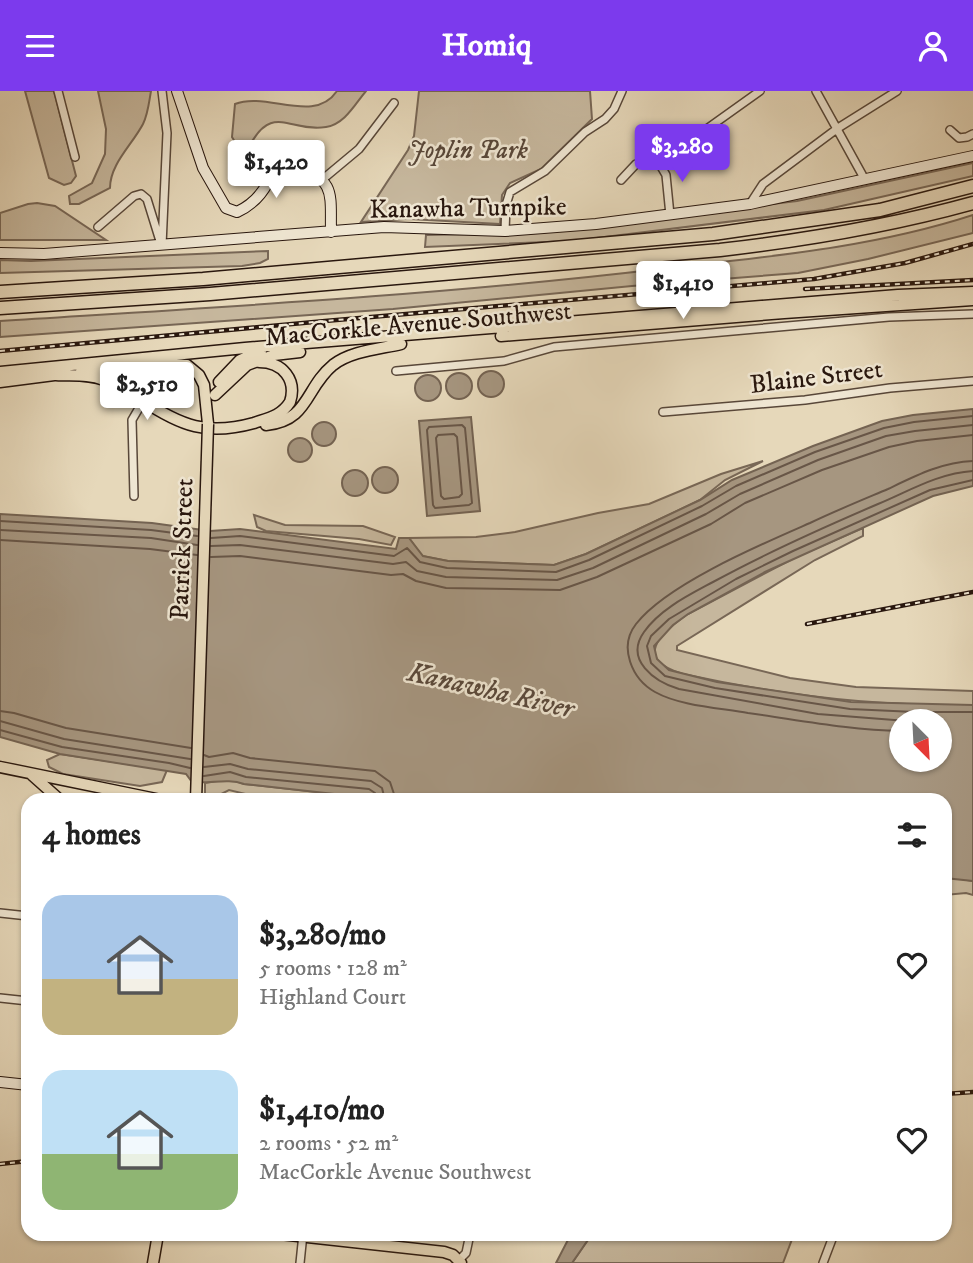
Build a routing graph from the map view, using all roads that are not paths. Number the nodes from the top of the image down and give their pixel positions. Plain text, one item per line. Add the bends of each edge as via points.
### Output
1 (58, 91) edge
2 (162, 91) edge
3 (177, 91) edge
4 (622, 91) edge
5 (760, 91) edge
6 (816, 91) edge
7 (897, 91) edge
8 (394, 103) dead end
9 (838, 128) junction
10 (950, 129) dead end
11 (973, 134) edge
12 (75, 156) dead end
13 (973, 156) edge
14 (659, 163) junction
15 (864, 178) junction
16 (323, 179) junction
17 (621, 180) dead end
18 (973, 185) edge
19 (973, 203) edge
20 (750, 204) junction
21 (670, 215) junction
22 (98, 227) dead end
23 (505, 231) junction
24 (331, 232) junction
25 (162, 245) junction
26 (0, 253) edge
27 (0, 292) edge
28 (973, 292) edge
29 (973, 300) edge
30 (0, 308) edge
31 (973, 314) edge
32 (401, 344) junction
33 (288, 346) junction
34 (166, 360) junction
35 (114, 364) junction
36 (247, 365) junction
37 (396, 371) dead end
38 (0, 372) edge
39 (56, 375) junction
40 (973, 381) edge
41 (0, 382) edge
42 (128, 390) junction
43 (211, 396) junction
44 (144, 401) junction
45 (663, 412) dead end
46 (245, 425) junction
47 (134, 496) dead end
48 (0, 767) edge
49 (32, 775) junction
50 (66, 782) junction
51 (53, 793) edge
52 (56, 793) edge
53 (124, 793) edge
54 (196, 793) edge
55 (0, 913) edge
56 (21, 915) edge
57 (0, 998) edge
58 (21, 1000) edge
59 (0, 1082) edge
60 (21, 1084) edge
61 (157, 1241) edge
62 (302, 1241) edge
63 (353, 1241) edge
64 (469, 1241) edge
65 (831, 1241) edge
66 (460, 1261) edge
67 (152, 1263) edge
68 (300, 1263) edge
69 (823, 1263) edge

1 - 12 street
2 - 25 street via 167,133
3 - 16 main road via 203,168 226,208 242,210 258,198 275,168 282,165
4 - 23 street via 605,119 545,171 510,192
5 - 14 street
6 - 9 street
7 - 9 street
8 - 16 street via 359,149
9 - 15 street
9 - 20 street via 763,184
10 - 11 street via 960,138
13 - 15 main road, Kanawha Turnpike
14 - 17 street via 636,164
14 - 21 street via 666,176
15 - 20 main road, Kanawha Turnpike
16 - 24 main road via 330,196
18 - 27 highway via 880,210 690,236
19 - 30 highway via 883,226 720,250
20 - 21 main road, Kanawha Turnpike
21 - 23 main road, Kanawha Turnpike
22 - 25 street via 141,194 148,199
23 - 24 main road, Kanawha Turnpike via 405,226
24 - 25 main road, Kanawha Turnpike
25 - 26 main road, Kanawha Turnpike
28 - 33 main road, MacCorkle Avenue Southwest
29 - 32 main road, MacCorkle Avenue Southwest
31 - 37 street via 889,317 554,347 504,361
32 - 36 main road, MacCorkle Avenue Southwest via 274,355
32 - 46 main road via 338,362 323,375 298,413 285,421
33 - 34 main road
33 - 43 main road, Patrick Street via 240,360
34 - 35 main road
34 - 43 main road via 195,370
34 - 44 street
35 - 38 main road
35 - 39 main road
35 - 42 main road
36 - 43 main road, MacCorkle Avenue Southwest
36 - 46 main road via 277,366 289,378 293,394 280,414
39 - 41 main road
39 - 42 main road via 89,376
40 - 45 street, Blaine Street
42 - 44 main road
43 - 54 main road, Patrick Street, bridge
44 - 46 main road via 192,427
44 - 47 street via 131,427
48 - 49 main road
49 - 50 main road
49 - 51 main road
50 - 52 main road via 55,784
50 - 53 main road
55 - 56 street
57 - 58 street
59 - 60 main road
61 - 67 main road
62 - 68 street
63 - 66 main road via 444,1252
64 - 66 street
65 - 69 street

